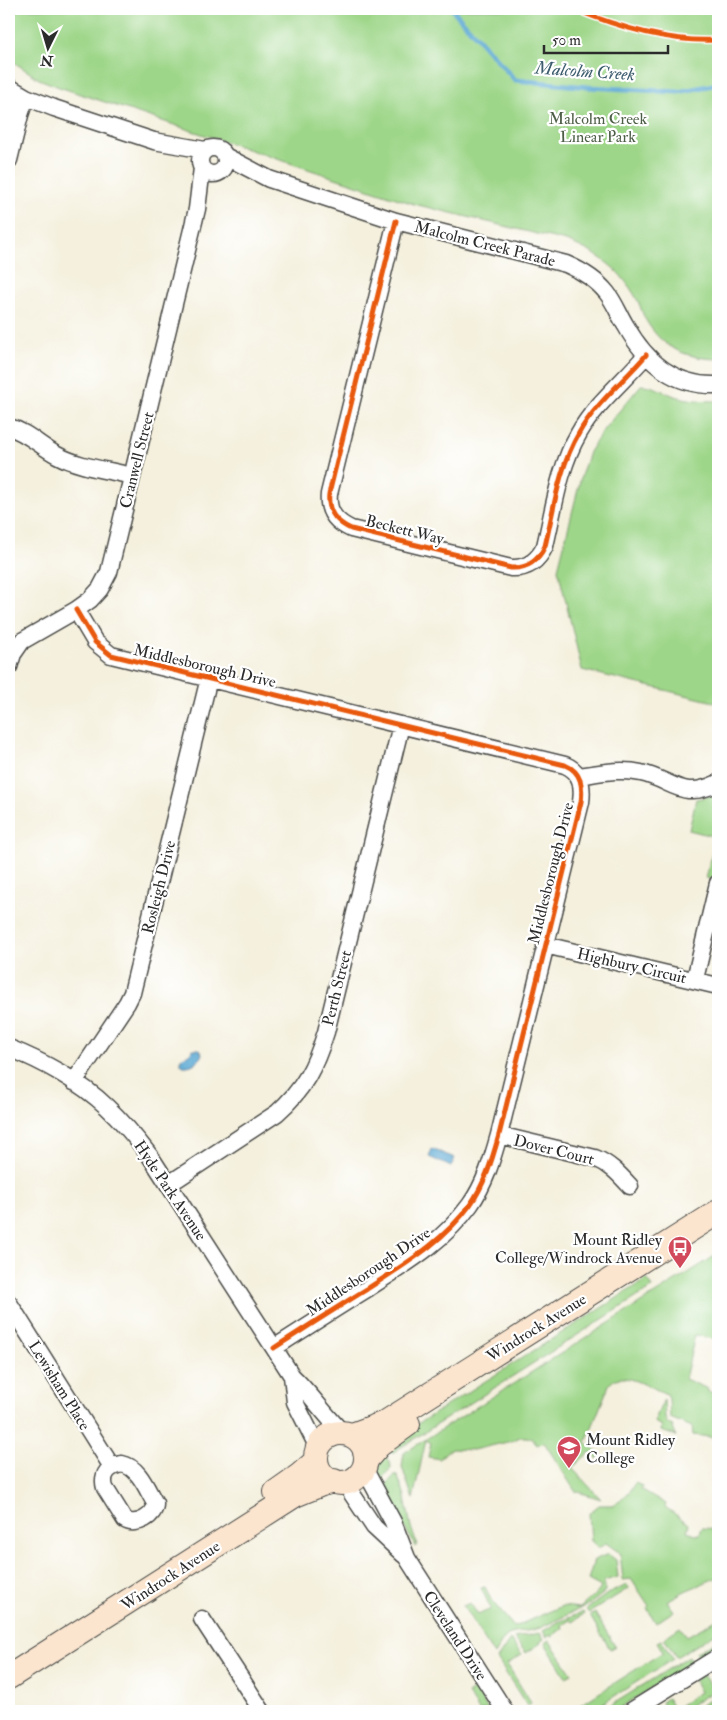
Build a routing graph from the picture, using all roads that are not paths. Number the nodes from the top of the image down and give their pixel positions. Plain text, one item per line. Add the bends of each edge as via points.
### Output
1 (9, 86) edge
2 (26, 97) junction
3 (9, 160) edge
4 (208, 166) junction
5 (269, 179) junction
6 (396, 221) junction
7 (646, 355) junction
8 (660, 366) junction
9 (718, 375) edge
10 (718, 385) edge
11 (9, 428) edge
12 (132, 476) junction
13 (76, 610) junction
14 (15, 638) edge
15 (9, 667) edge
16 (209, 678) junction
17 (401, 725) junction
18 (579, 776) junction
19 (718, 783) edge
20 (718, 883) edge
21 (545, 944) junction
22 (695, 979) junction
23 (718, 986) edge
24 (9, 1048) edge
25 (74, 1082) junction
26 (498, 1135) junction
27 (169, 1184) junction
28 (630, 1186) dead end
29 (718, 1212) edge
30 (718, 1227) edge
31 (9, 1303) edge
32 (274, 1348) junction
33 (292, 1376) junction
34 (347, 1434) junction
35 (317, 1455) junction
36 (365, 1464) junction
37 (112, 1467) dead end
38 (339, 1482) junction
39 (407, 1558) junction
40 (202, 1619) dead end
41 (718, 1658) edge
42 (9, 1662) edge
43 (9, 1677) edge
44 (262, 1711) edge
45 (505, 1711) edge
46 (631, 1711) edge

1 - 2 street, Malcolm Creek Parade
2 - 3 street
2 - 4 street, Malcolm Creek Parade via 154,141
4 - 5 street, Malcolm Creek Parade
4 - 5 street, Malcolm Creek Parade via 209,148 217,148 225,156
4 - 12 street, Cranwell Street
5 - 6 street, Malcolm Creek Parade
6 - 7 street, Malcolm Creek Parade via 544,258 583,272 608,293 634,341
6 - 7 street, Beckett Way via 329,494 331,511 343,525 511,568 529,565 545,546 564,463 579,431
7 - 8 street, Malcolm Creek Parade
8 - 9 street, Malcolm Creek Parade via 696,375
8 - 10 street, Malcolm Creek Parade via 674,378 705,386
11 - 12 street via 26,434 70,461
12 - 13 street, Cranwell Street via 109,572 96,595
13 - 14 street, Cranwell Street
13 - 16 street, Middlesborough Drive via 95,642 111,655
14 - 15 street, Cranwell Street
16 - 17 street, Middlesborough Drive
16 - 25 street, Rosleigh Drive via 132,993
17 - 18 street, Middlesborough Drive via 565,766
17 - 27 street, Perth Street via 317,1060 305,1083 277,1113
18 - 19 street via 625,771 640,773 684,790
18 - 21 street, Middlesborough Drive via 581,802
20 - 22 street
21 - 22 street, Highbury Circuit
21 - 26 street, Middlesborough Drive
22 - 23 street, Highbury Circuit
24 - 25 street, Hyde Park Avenue
25 - 27 street, Hyde Park Avenue via 123,1123
26 - 28 street, Dover Court via 606,1162
26 - 32 street, Middlesborough Drive via 482,1186 451,1228 407,1263
27 - 32 street, Hyde Park Avenue
29 - 34 street, Windrock Avenue via 385,1423
30 - 36 street, Windrock Avenue via 398,1430 379,1445
31 - 37 street, Lewisham Place
32 - 33 street, Hyde Park Avenue
33 - 34 street, Hyde Park Avenue via 327,1418
33 - 35 street, Hyde Park Avenue via 295,1402
34 - 35 street via 327,1437
34 - 36 street via 361,1443
35 - 38 street via 321,1473
35 - 42 street, Windrock Avenue via 295,1478 270,1495
36 - 38 street via 352,1480
36 - 39 street, Cleveland Drive
38 - 39 street, Cleveland Drive via 374,1527
38 - 43 street, Windrock Avenue via 322,1484 295,1495
39 - 45 street, Cleveland Drive
40 - 44 street
41 - 46 street

